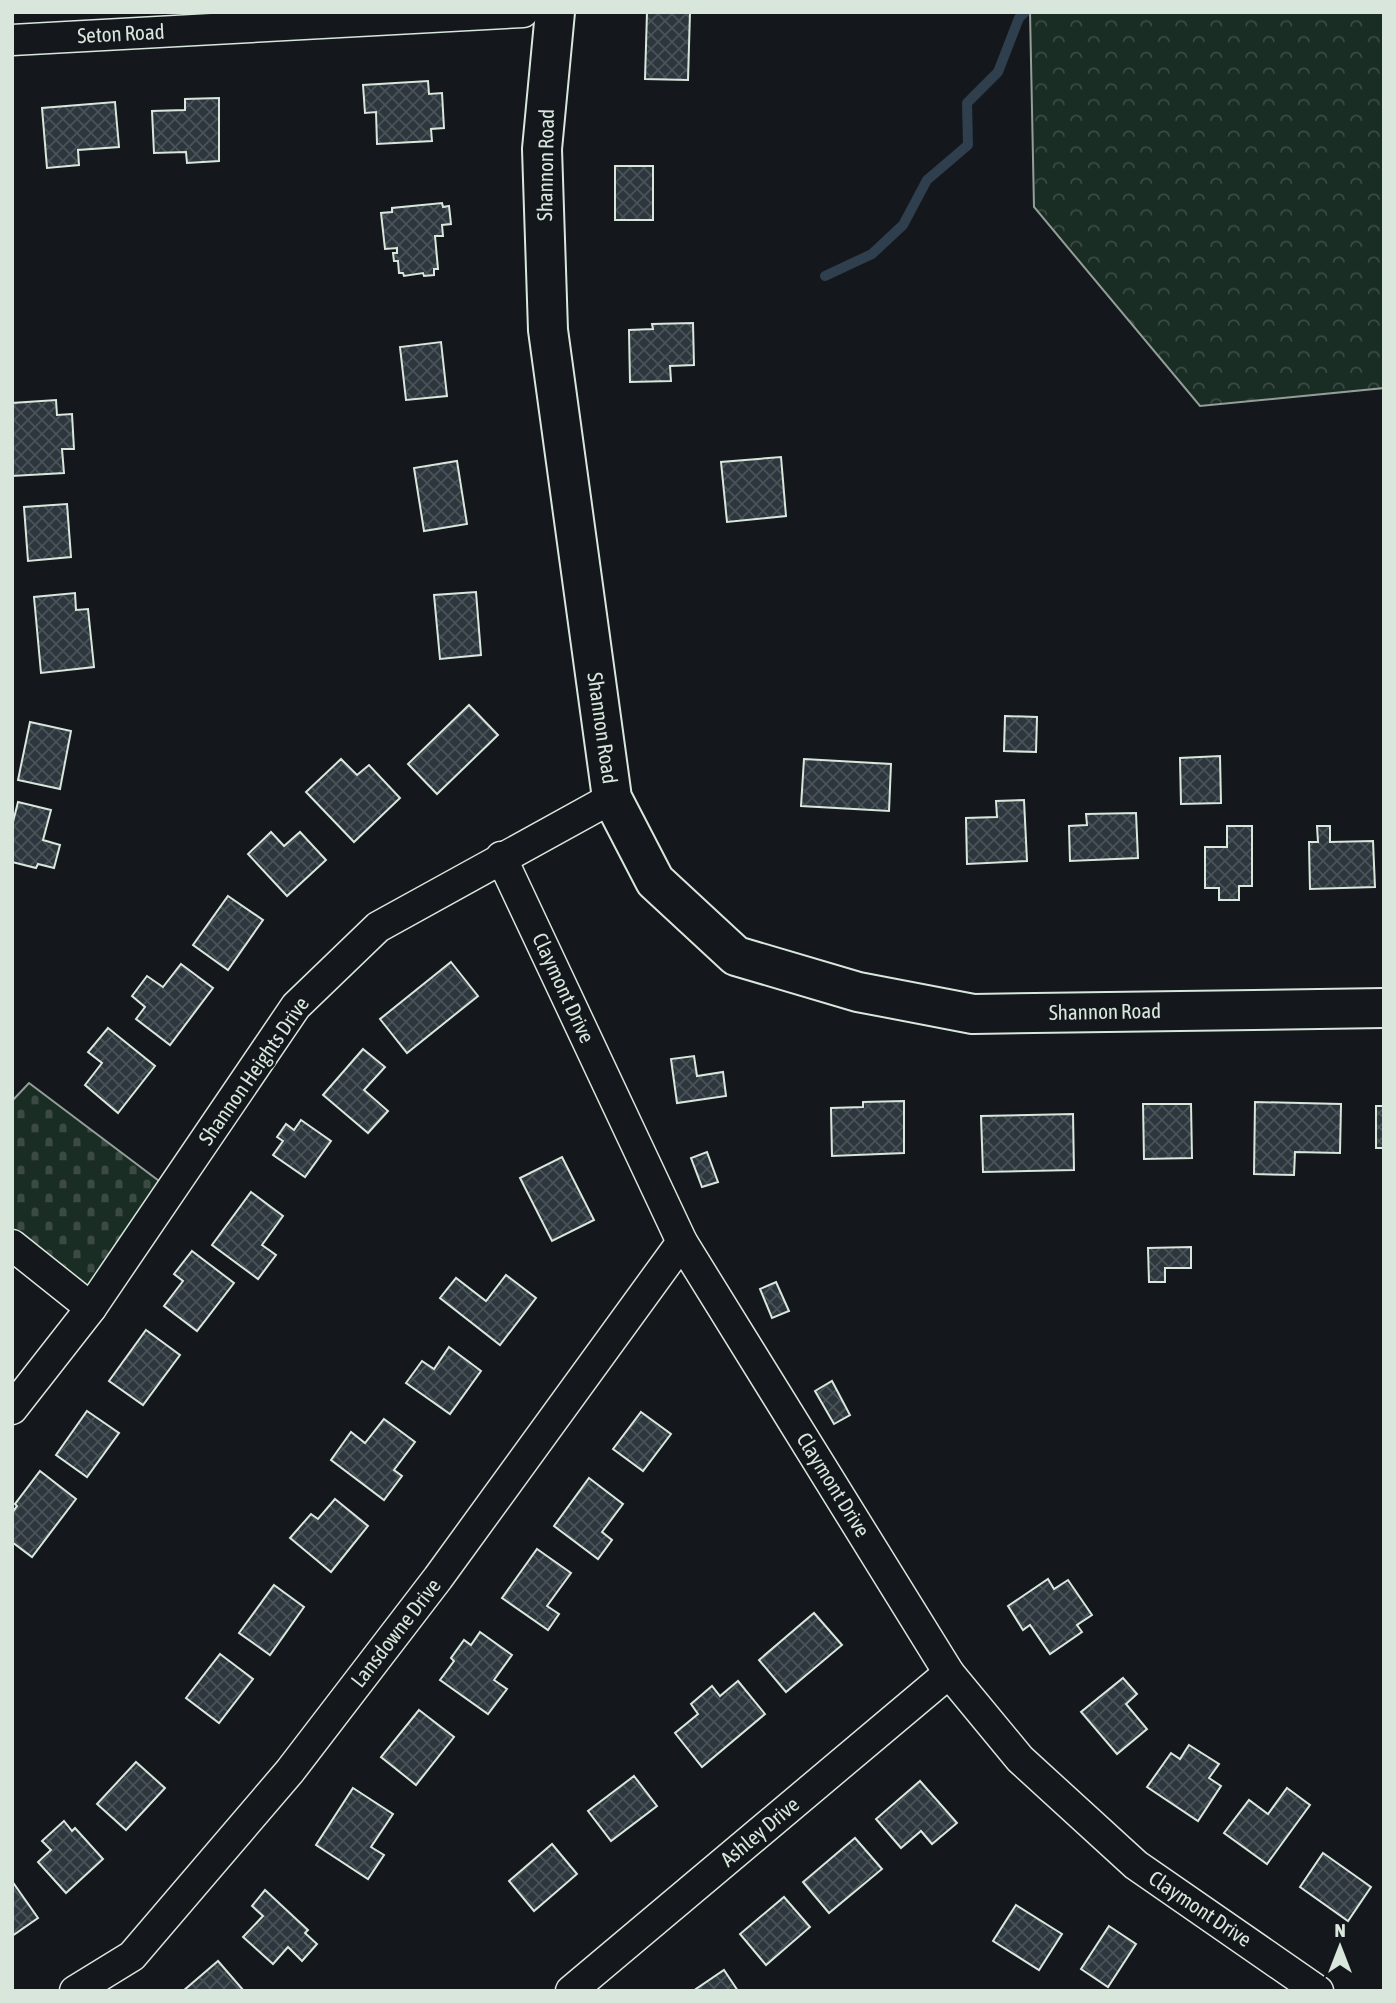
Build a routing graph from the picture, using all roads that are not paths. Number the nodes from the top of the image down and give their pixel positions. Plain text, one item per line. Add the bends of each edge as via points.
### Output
1 (523, 12) edge
2 (555, 12) edge
3 (12, 40) edge
4 (612, 798) junction
5 (501, 857) junction
6 (1384, 1008) edge
7 (682, 1242) junction
8 (12, 1245) edge
9 (90, 1308) junction
10 (12, 1409) edge
11 (949, 1673) junction
12 (75, 1991) edge
13 (571, 1991) edge
14 (1318, 1991) edge

1 - 3 street, Seton Road
2 - 4 street, Shannon Road via 542,149 548,330
4 - 5 street, Shannon Heights Drive
4 - 6 street, Shannon Road via 655,881 736,956 858,992 973,1014
5 - 7 street, Claymont Drive
5 - 9 street, Shannon Heights Drive via 378,927 296,1006
7 - 11 street, Claymont Drive
7 - 12 street, Lansdowne Drive via 438,1578 290,1771 132,1956
8 - 9 street
9 - 10 street, Shannon Heights Drive
11 - 13 street, Ashley Drive
11 - 14 street, Claymont Drive via 1020,1759 1136,1865

